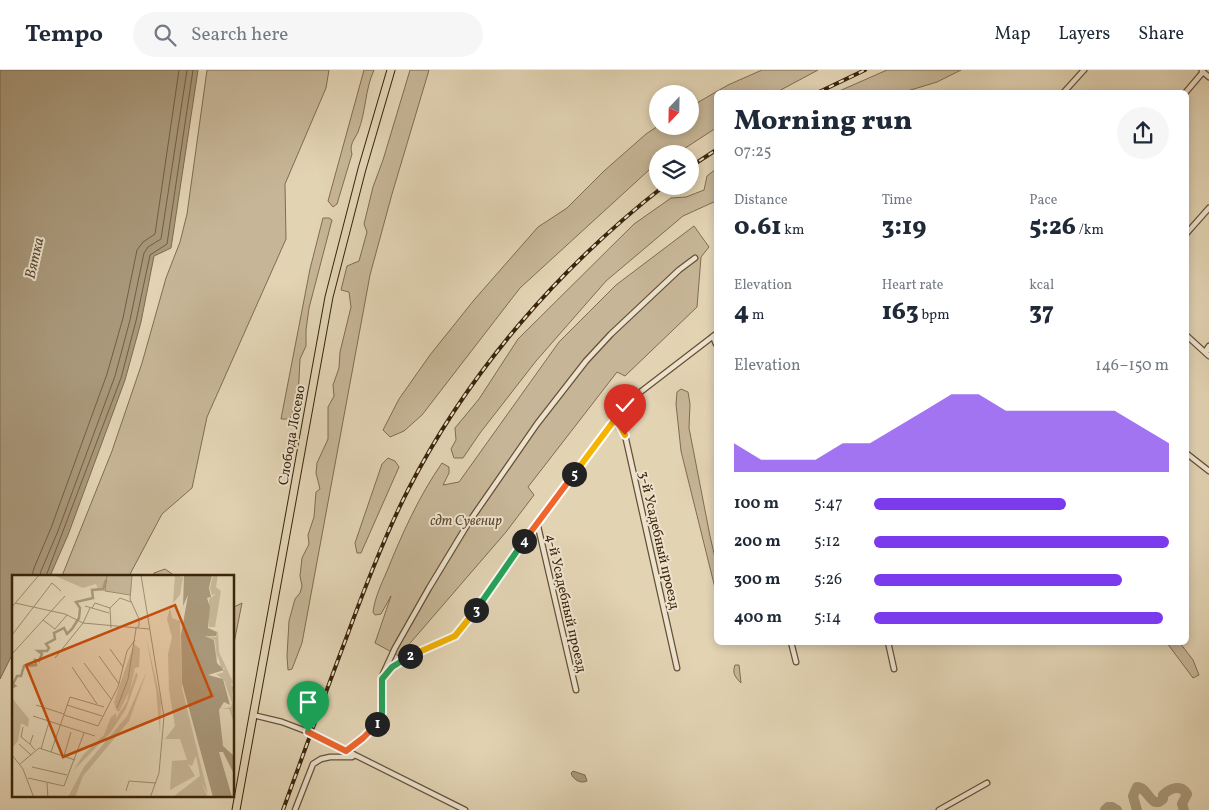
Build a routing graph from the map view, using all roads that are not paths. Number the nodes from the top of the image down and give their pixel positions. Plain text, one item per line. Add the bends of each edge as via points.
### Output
1 (391, 70) edge
2 (1084, 70) edge
3 (1202, 71) edge
4 (1209, 77) edge
5 (1066, 90) edge
6 (1188, 90) edge
7 (1209, 208) edge
8 (1189, 231) edge
9 (695, 258) dead end
10 (714, 336) edge
11 (1189, 338) edge
12 (1209, 356) edge
13 (616, 418) junction
14 (1189, 455) edge
15 (1209, 472) edge
16 (537, 522) junction
17 (792, 645) edge
18 (889, 645) edge
19 (796, 662) dead end
20 (677, 668) dead end
21 (894, 669) dead end
22 (382, 679) junction
23 (576, 690) dead end
24 (254, 715) junction
25 (346, 751) junction
26 (355, 755) junction
27 (987, 783) dead end
28 (236, 810) edge
29 (295, 810) edge
30 (466, 810) edge
31 (939, 810) edge

1 - 24 main road, Слобода Лосево via 329,297
2 - 5 street
3 - 4 street
3 - 6 street
7 - 8 street
9 - 22 street via 611,334 537,424 469,522 386,665
10 - 13 street via 630,400
11 - 12 street
13 - 16 street
13 - 20 street, 3-й Усадебный проезд via 625,435
14 - 15 street
16 - 22 street via 455,636 406,658
16 - 23 street, 4-й Усадебный проезд
17 - 19 street
18 - 21 street
22 - 25 street via 382,713 378,723
24 - 25 street via 308,732
24 - 28 main road, Слобода Лосево
25 - 26 street
26 - 29 street via 352,758 321,759 313,764
26 - 30 street
27 - 31 street

